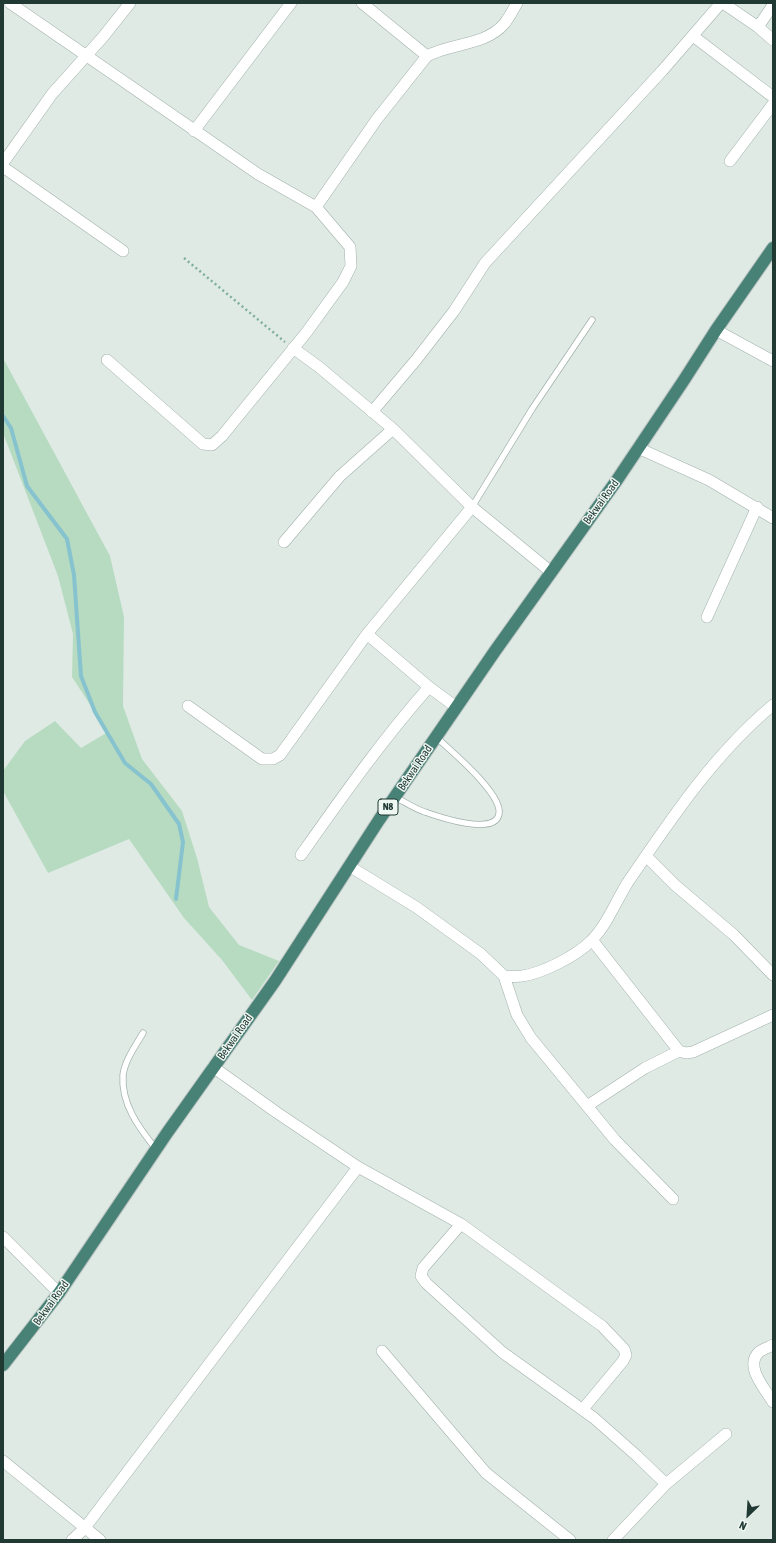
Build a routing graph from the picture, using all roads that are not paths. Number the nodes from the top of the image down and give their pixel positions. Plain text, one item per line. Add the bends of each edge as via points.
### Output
1 (10, 3) edge
2 (130, 3) edge
3 (291, 3) edge
4 (362, 3) edge
5 (517, 3) edge
6 (722, 3) edge
7 (773, 5) edge
8 (758, 27) junction
9 (693, 36) junction
10 (773, 40) edge
11 (85, 56) junction
12 (427, 56) junction
13 (773, 97) edge
14 (773, 104) edge
15 (194, 131) junction
16 (730, 162) dead end
17 (3, 163) edge
18 (3, 167) edge
19 (316, 207) junction
20 (773, 248) edge
21 (124, 251) dead end
22 (592, 320) dead end
23 (716, 330) junction
24 (293, 348) junction
25 (107, 360) dead end
26 (773, 361) edge
27 (372, 412) junction
28 (393, 428) junction
29 (638, 448) junction
30 (472, 507) junction
31 (757, 507) junction
32 (773, 518) edge
33 (284, 542) dead end
34 (551, 572) junction
35 (707, 617) dead end
36 (367, 634) junction
37 (429, 687) junction
38 (773, 705) edge
39 (188, 706) dead end
40 (456, 707) junction
41 (436, 737) junction
42 (395, 797) junction
43 (301, 855) dead end
44 (646, 856) junction
45 (349, 866) junction
46 (592, 940) junction
47 (773, 975) edge
48 (504, 976) junction
49 (773, 1015) edge
50 (143, 1033) dead end
51 (679, 1051) junction
52 (213, 1067) junction
53 (587, 1106) junction
54 (156, 1150) junction
55 (358, 1167) junction
56 (673, 1198) dead end
57 (461, 1224) junction
58 (3, 1237) edge
59 (59, 1293) junction
60 (773, 1345) edge
61 (382, 1351) dead end
62 (3, 1365) edge
63 (773, 1402) edge
64 (583, 1409) junction
65 (726, 1434) dead end
66 (3, 1461) edge
67 (666, 1484) junction
68 (84, 1529) junction
69 (72, 1540) edge
70 (100, 1540) edge
71 (570, 1540) edge
72 (613, 1540) edge

1 - 11 street
2 - 11 street via 104,37
3 - 15 street
4 - 12 street
5 - 12 street via 504,25 491,34 437,50
6 - 8 street
6 - 9 street
7 - 8 street
8 - 10 street
9 - 13 street
9 - 27 street via 485,263 454,311
11 - 15 street
11 - 17 street via 52,94
12 - 19 street via 377,119
14 - 16 street
15 - 19 street via 258,174
18 - 21 street
19 - 24 street via 350,247 351,266 344,282
20 - 23 highway, Bekwai Road / N8
22 - 30 lane via 532,409
23 - 26 street
23 - 29 highway, Bekwai Road / N8
24 - 25 street via 212,445 203,444
24 - 27 street
27 - 28 street
28 - 30 street
28 - 33 street via 340,476
29 - 31 street via 709,480
29 - 34 highway, Bekwai Road / N8
30 - 34 street
30 - 36 street
31 - 32 street
31 - 35 street
34 - 40 highway, Bekwai Road / N8
36 - 37 street
36 - 39 street via 280,755 273,759 262,759
37 - 40 street
37 - 43 street via 371,756
38 - 44 street via 754,720 714,764
40 - 41 highway, Bekwai Road / N8
41 - 42 highway, Bekwai Road / N8
41 - 42 lane via 477,775 492,795 499,815 484,826 424,812
42 - 45 highway, Bekwai Road / N8
44 - 46 street
44 - 47 street via 675,885 734,935
45 - 48 street via 416,907 481,954
45 - 52 highway, Bekwai Road / N8 via 275,981
46 - 48 street via 562,961 537,972 521,977
46 - 51 street
48 - 53 street via 517,1015 531,1038
49 - 51 street via 693,1052
50 - 54 lane via 127,1061 123,1075 126,1099 134,1122
51 - 53 street via 645,1068
52 - 54 highway, Bekwai Road / N8
52 - 55 street
53 - 56 street via 615,1140
54 - 59 highway, Bekwai Road / N8
55 - 57 street
55 - 68 street
57 - 64 street via 424,1268 421,1276 502,1352
57 - 64 street via 602,1326 624,1349 626,1355 623,1361
58 - 59 street
59 - 62 highway, Bekwai Road / N8
60 - 63 street via 759,1352 754,1360 754,1369
61 - 71 street via 486,1473
64 - 67 street
65 - 67 street
66 - 68 street
67 - 72 street
68 - 69 street
68 - 70 street

